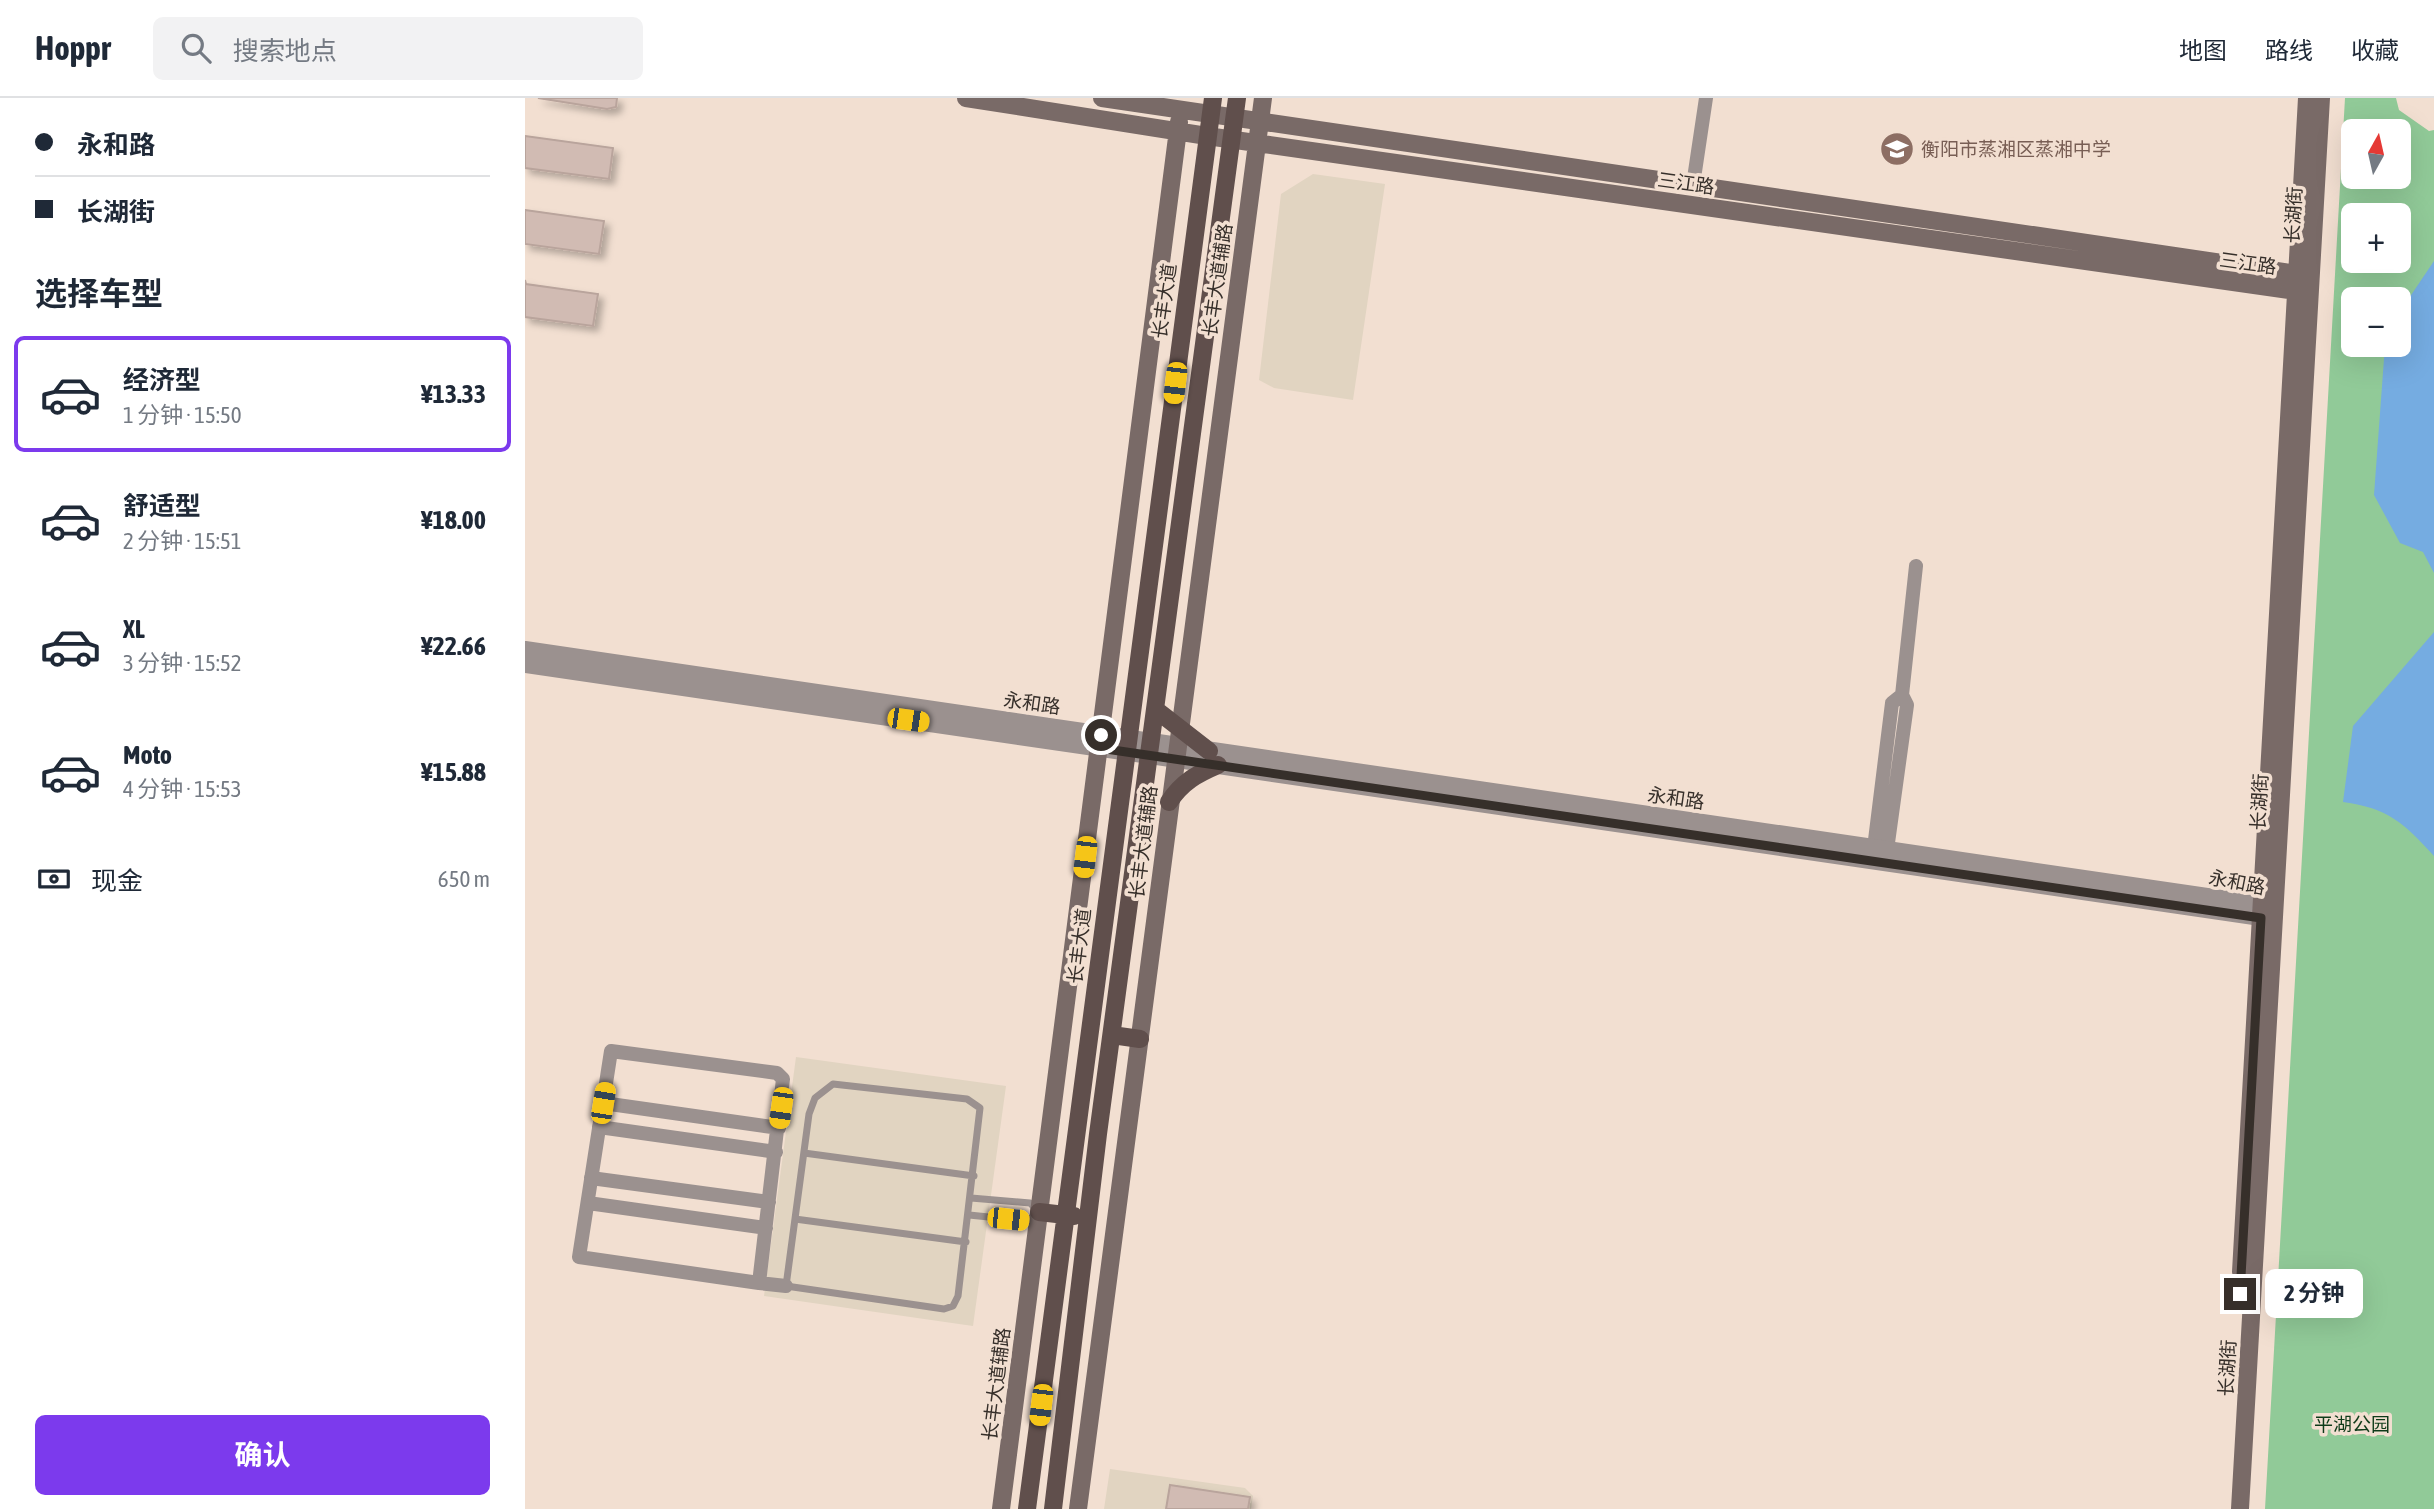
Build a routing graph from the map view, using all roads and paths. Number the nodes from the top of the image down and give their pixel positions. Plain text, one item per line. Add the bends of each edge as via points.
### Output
1 (966, 98) edge
2 (1102, 98) edge
3 (1237, 98) edge
4 (1263, 98) edge
5 (1706, 98) edge
6 (2307, 98) edge
7 (2321, 98) edge
8 (1182, 104) edge
9 (1212, 106) edge
10 (1234, 118) junction
11 (1260, 122) junction
12 (1178, 131) junction
13 (1207, 136) junction
14 (1231, 139) junction
15 (1257, 143) junction
16 (1693, 185) junction
17 (2301, 283) junction
18 (1916, 566) dead end
19 (525, 650) edge
20 (525, 664) edge
21 (1155, 709) junction
22 (1179, 727) junction
23 (1100, 741) junction
24 (1127, 745) junction
25 (1150, 748) junction
26 (1176, 752) junction
27 (1214, 758) junction
28 (1169, 802) junction
29 (1880, 853) junction
30 (2266, 912) junction
31 (1112, 1035) junction
32 (1140, 1039) junction
33 (603, 1103) junction
34 (599, 1127) junction
35 (779, 1128) junction
36 (776, 1152) junction
37 (804, 1153) junction
38 (974, 1176) junction
39 (591, 1178) junction
40 (971, 1198) junction
41 (769, 1202) junction
42 (588, 1203) junction
43 (1039, 1212) junction
44 (969, 1215) junction
45 (1065, 1215) junction
46 (1088, 1218) junction
47 (795, 1219) junction
48 (766, 1228) junction
49 (965, 1242) junction
50 (759, 1283) junction
51 (786, 1286) junction
52 (1001, 1509) edge
53 (1027, 1509) edge
54 (1053, 1509) edge
55 (1078, 1509) edge
56 (2228, 1509) edge
57 (2240, 1509) edge

1 - 12 main road, 三江路
2 - 8 main road, 三江路
3 - 10 main road
4 - 11 main road, 长丰大道辅路
5 - 16 street
6 - 17 main road, 长湖街
7 - 17 main road, 长湖街
8 - 9 main road, 三江路
8 - 12 main road, 长丰大道辅路
9 - 10 main road, 三江路
9 - 13 main road, 长丰大道
10 - 11 main road, 三江路
10 - 14 main road
11 - 15 main road, 长丰大道辅路
11 - 16 main road, 三江路
12 - 13 main road, 三江路
12 - 23 main road, 长丰大道辅路
13 - 14 main road, 三江路
13 - 24 main road, 长丰大道
14 - 15 main road, 三江路
14 - 21 main road
15 - 17 main road, 三江路
15 - 22 main road, 长丰大道辅路
16 - 17 main road, 三江路
17 - 30 main road, 长湖街
18 - 29 street via 1902,695 1907,705
19 - 23 street, 永和路
20 - 23 street, 永和路
21 - 22 main road
21 - 25 main road
22 - 26 main road, 长丰大道辅路
22 - 27 main road
23 - 24 street, 永和路
23 - 43 main road, 长丰大道辅路
24 - 25 street, 永和路
24 - 45 main road, 长丰大道
25 - 26 street, 永和路
25 - 31 main road
26 - 27 street, 永和路
26 - 28 main road, 长丰大道辅路
27 - 28 main road via 1178,788
27 - 29 street, 永和路
28 - 32 main road, 长丰大道辅路
29 - 30 street, 永和路
30 - 56 main road, 长湖街
30 - 57 main road, 长湖街
31 - 32 main road
31 - 46 main road
32 - 55 main road, 长丰大道辅路
33 - 34 street
33 - 35 street
33 - 35 street via 611,1051 777,1073 784,1089
34 - 36 street
34 - 39 street
35 - 36 street
36 - 41 street
37 - 38 lane
37 - 38 lane via 815,1098 833,1084 967,1099 981,1108 982,1117
37 - 47 lane
38 - 40 lane
39 - 41 street
39 - 42 street
40 - 43 lane via 1030,1203
40 - 44 lane
41 - 48 street
42 - 48 street
42 - 50 street via 579,1257
43 - 44 lane via 1027,1221
43 - 45 main road
43 - 52 main road, 长丰大道辅路
44 - 49 lane
45 - 46 main road
45 - 53 main road, 长丰大道
46 - 54 main road
47 - 49 lane
47 - 51 lane
48 - 50 street
49 - 51 lane via 958,1296 953,1306 944,1309
50 - 51 street

